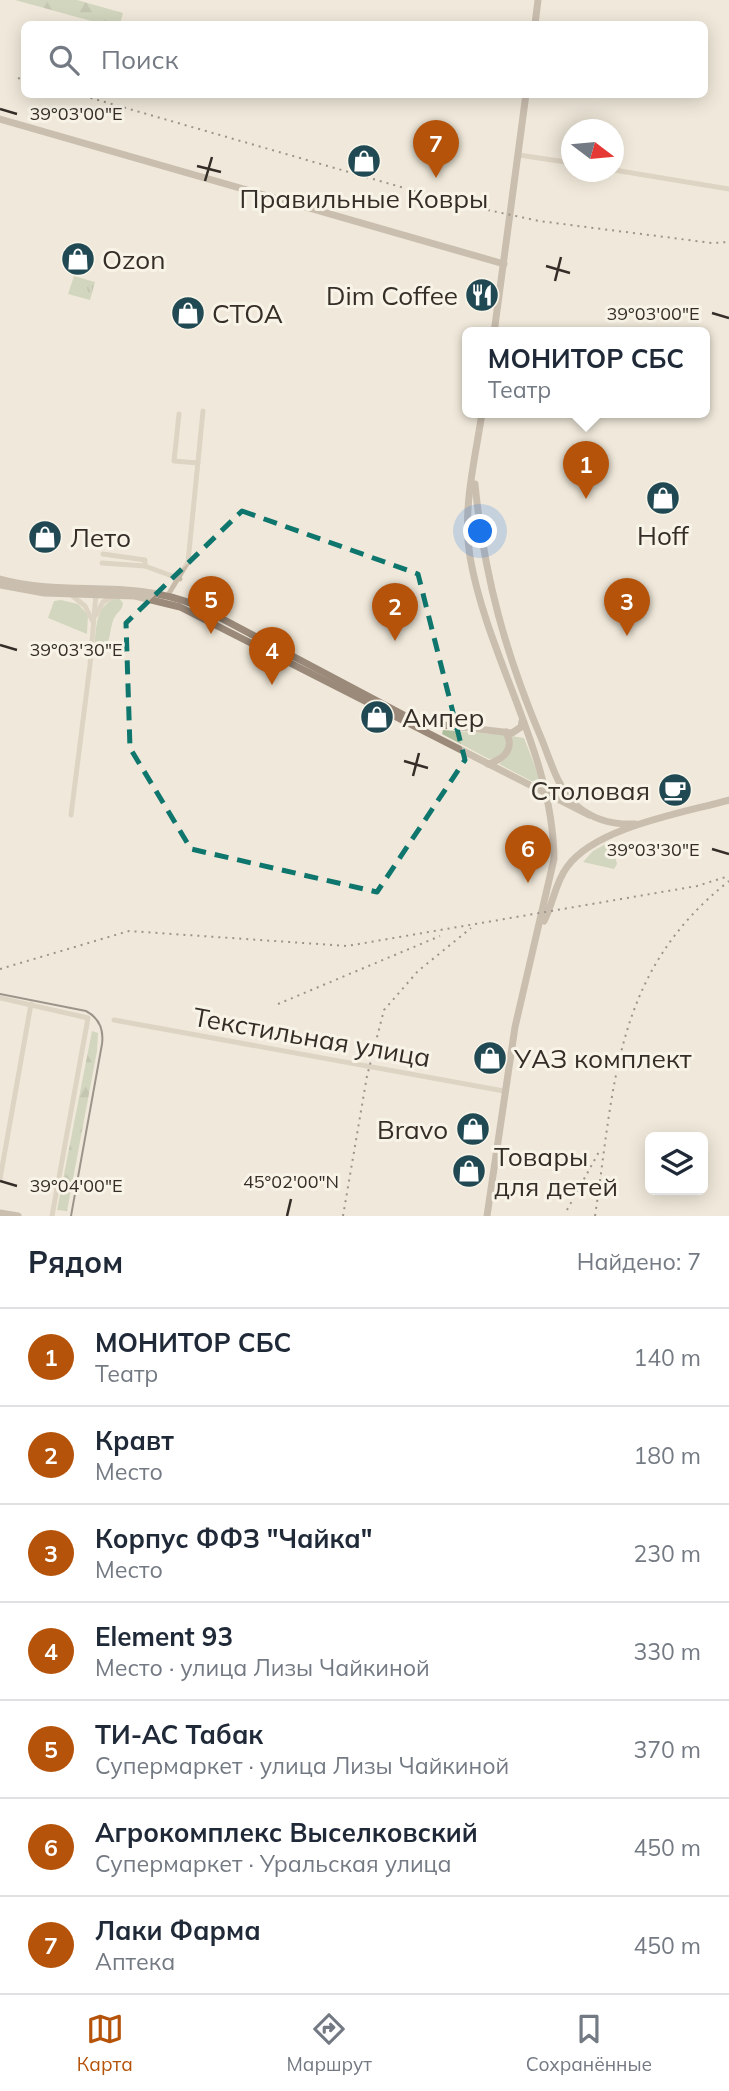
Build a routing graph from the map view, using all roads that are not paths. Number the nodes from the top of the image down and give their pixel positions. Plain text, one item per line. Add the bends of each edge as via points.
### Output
1 (538, 0) edge
2 (535, 21) edge
3 (526, 98) edge
4 (0, 119) edge
5 (519, 155) junction
6 (561, 161) edge
7 (624, 172) edge
8 (729, 188) edge
9 (504, 264) junction
10 (495, 327) edge
11 (203, 411) dead end
12 (179, 414) dead end
13 (481, 418) edge
14 (198, 463) junction
15 (473, 470) junction
16 (480, 534) junction
17 (470, 552) junction
18 (103, 554) dead end
19 (102, 563) dead end
20 (145, 566) junction
21 (0, 579) edge
22 (180, 579) junction
23 (0, 585) edge
24 (96, 591) junction
25 (70, 594) junction
26 (124, 594) junction
27 (169, 595) junction
28 (94, 625) junction
29 (506, 646) junction
30 (502, 667) junction
31 (522, 721) junction
32 (412, 722) junction
33 (506, 732) junction
34 (487, 764) junction
35 (548, 796) junction
36 (729, 800) edge
37 (71, 815) dead end
38 (589, 815) junction
39 (648, 824) junction
40 (554, 859) junction
41 (571, 862) junction
42 (530, 968) junction
43 (0, 998) edge
44 (32, 1004) junction
45 (114, 1020) dead end
46 (504, 1091) junction
47 (0, 1179) edge
48 (0, 1213) edge
49 (18, 1216) edge
50 (52, 1216) edge
51 (487, 1216) edge

1 - 2 main road
3 - 5 main road
4 - 9 main road
5 - 6 street
5 - 9 main road
7 - 8 street
9 - 10 main road
11 - 14 street
12 - 14 street via 174,461
13 - 15 main road
14 - 22 street via 188,562
15 - 16 main road
15 - 17 main road via 467,524
16 - 17 main road
16 - 29 main road
17 - 30 main road
18 - 20 street via 145,561
19 - 20 street
20 - 22 street
21 - 24 main road
22 - 27 street
23 - 25 main road
24 - 25 main road
24 - 26 main road
24 - 27 main road via 146,590
24 - 28 street
25 - 28 street via 85,606
26 - 28 street via 103,602
26 - 32 main road via 196,613
27 - 32 main road via 198,606
28 - 37 street
29 - 30 main road
29 - 38 main road via 557,779
30 - 31 main road
31 - 33 main road via 517,731
31 - 35 main road
32 - 33 main road
32 - 34 main road
33 - 34 main road via 510,743 505,756
34 - 35 main road
35 - 38 main road
35 - 40 main road
36 - 39 main road
38 - 39 main road via 613,824
39 - 41 main road via 588,848
40 - 41 main road via 564,865
40 - 42 main road
41 - 42 main road via 541,926
42 - 46 main road
43 - 44 street
44 - 47 street
44 - 50 street via 88,1018
45 - 46 street, Текстильная улица
46 - 51 main road
48 - 49 main road

